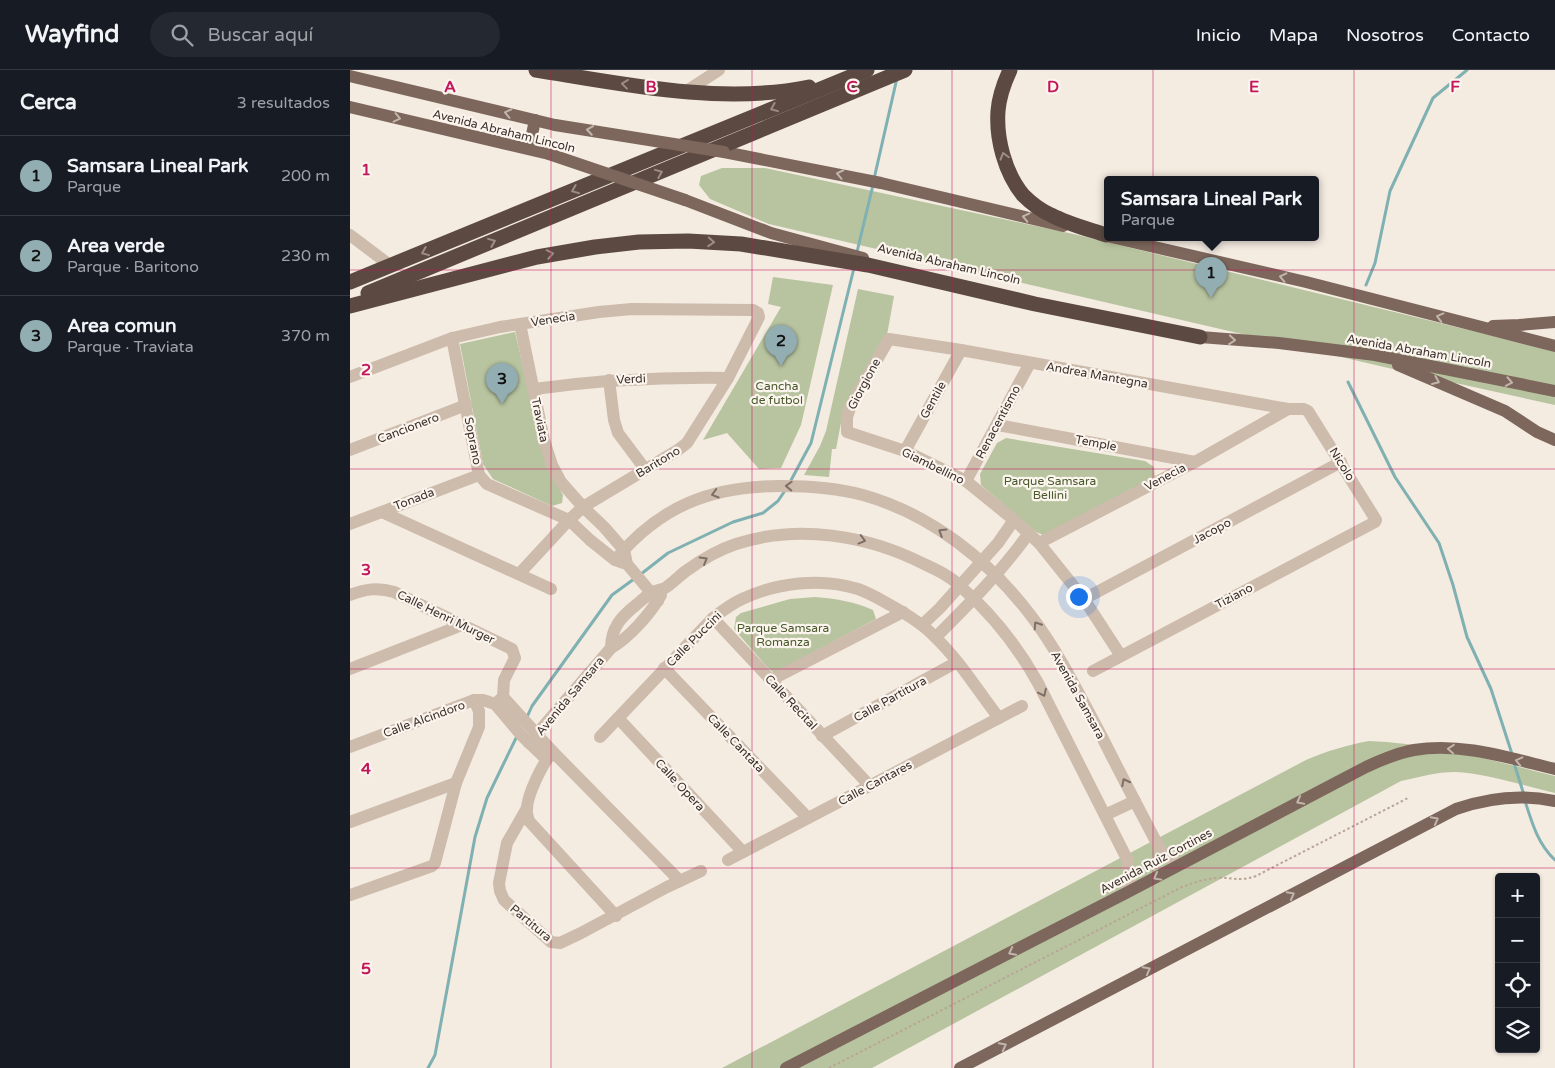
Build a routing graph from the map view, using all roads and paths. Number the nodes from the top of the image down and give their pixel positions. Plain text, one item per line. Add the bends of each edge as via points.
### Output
1 (536, 70) edge
2 (720, 70) edge
3 (868, 70) edge
4 (905, 70) edge
5 (1010, 70) edge
6 (350, 76) edge
7 (846, 78) junction
8 (685, 92) junction
9 (350, 107) edge
10 (535, 120) junction
11 (529, 149) junction
12 (350, 235) edge
13 (1104, 235) edge
14 (1104, 235) edge
15 (1130, 241) edge
16 (391, 266) junction
17 (350, 282) edge
18 (350, 300) edge
19 (350, 306) edge
20 (759, 317) joint
21 (1555, 322) edge
22 (520, 324) junction
23 (1474, 326) junction
24 (1200, 337) junction
25 (452, 338) junction
26 (890, 339) joint
27 (1555, 346) edge
28 (961, 350) junction
29 (1375, 355) junction
30 (1030, 363) junction
31 (350, 377) edge
32 (728, 378) junction
33 (609, 380) junction
34 (534, 389) junction
35 (1555, 391) edge
36 (466, 405) junction
37 (1288, 408) junction
38 (1304, 409) joint
39 (998, 424) junction
40 (847, 433) joint
41 (1555, 440) edge
42 (350, 450) edge
43 (905, 450) junction
44 (1195, 462) junction
45 (1341, 462) junction
46 (645, 469) junction
47 (479, 474) junction
48 (966, 482) junction
49 (583, 507) junction
50 (382, 512) junction
51 (569, 520) junction
52 (1014, 520) junction
53 (1375, 522) joint
54 (350, 524) edge
55 (1029, 532) junction
56 (1039, 542) junction
57 (624, 550) junction
58 (981, 561) junction
59 (621, 562) junction
60 (519, 574) junction
61 (996, 575) junction
62 (960, 586) junction
63 (551, 589) dead end
64 (350, 596) edge
65 (654, 597) junction
66 (973, 598) junction
67 (1084, 599) junction
68 (903, 612) junction
69 (713, 618) junction
70 (462, 625) junction
71 (922, 625) junction
72 (936, 637) junction
73 (1121, 656) junction
74 (957, 662) junction
75 (664, 668) junction
76 (350, 669) edge
77 (1093, 671) dead end
78 (771, 680) junction
79 (474, 700) junction
80 (499, 701) junction
81 (1022, 706) dead end
82 (618, 718) junction
83 (998, 718) junction
84 (530, 735) junction
85 (822, 736) junction
86 (600, 737) dead end
87 (350, 747) edge
88 (549, 756) junction
89 (1555, 769) edge
90 (456, 784) junction
91 (870, 786) junction
92 (1408, 798) dead end
93 (1135, 801) junction
94 (1552, 801) edge
95 (526, 808) junction
96 (1105, 815) junction
97 (808, 818) junction
98 (350, 822) edge
99 (743, 852) junction
100 (728, 860) dead end
101 (1180, 864) junction
102 (701, 871) dead end
103 (680, 881) junction
104 (1126, 893) junction
105 (350, 895) edge
106 (616, 916) junction
107 (786, 1068) edge
108 (829, 1068) edge
109 (960, 1068) edge

8 -> 1 highway
2 - 8 street
3 - 7 highway
18 -> 4 highway
13 -> 5 highway via 1041,209 1024,195 1011,175 999,136 998,111
10 -> 6 main road
7 - 8 highway via 806,88 758,94
7 -> 16 highway
9 -> 11 main road, Avenida Abraham Lincoln
10 - 11 main road
14 -> 10 main road, bridge via 800,166
11 - 24 main road, Avenida Abraham Lincoln, bridge via 685,200 771,233 877,262
12 - 16 street
23 -> 15 main road
16 - 17 highway
19 -> 24 highway via 537,257 639,242 688,241 741,244 845,260 1035,304
20 - 22 street, Venecia via 753,310 632,309
20 - 32 street, Baritono
21 - 23 main road
22 - 25 street, Venecia
22 - 34 street, Traviata
23 - 27 main road
24 -> 29 main road, Avenida Abraham Lincoln
25 - 31 street, Venecia
25 - 36 street, Soprano
26 - 28 street, Andrea Mantegna
26 - 40 street, Giorgione via 851,405
28 - 30 street, Andrea Mantegna
28 - 43 street, Gentile
29 -> 35 main road, Avenida Abraham Lincoln
29 -> 41 main road via 1505,411
30 - 37 street, Andrea Mantegna
30 - 39 street, Renacentismo
32 - 33 street, Verdi
32 - 46 street, Baritono via 687,443
33 - 34 street, Verdi
33 - 46 street via 616,427
34 - 49 street, Traviata via 552,465 561,482
36 - 42 street, Cancionero
36 - 47 street, Soprano
37 - 38 street, Andrea Mantegna
37 - 44 street, Venecia
38 - 45 street, Nicolo
39 - 44 street, Temple
39 - 48 street, Renacentismo
40 - 43 street, Giambellino
43 - 48 street, Giambellino
44 - 56 street, Venecia
45 - 53 street, Nicolo
45 - 67 street, Jacopo
46 - 49 street, Baritono
47 - 50 street, Tonada
47 - 51 street, Soprano via 488,484
48 - 52 street, Giambellino
49 - 51 street, Baritono
49 - 57 street, Traviata
50 - 54 street, Tonada
50 - 60 street
51 - 59 street, Soprano
51 - 60 street, Baritono
52 - 55 street, Giambellino
52 - 58 street
53 - 73 street, Tiziano
55 - 56 street, Giambellino
55 - 61 street
56 - 67 street, Giambellino
58 -> 57 street, Avenida Samsara via 931,525 888,504 849,492 785,486 731,489 694,501 659,519
57 - 59 street
58 - 61 street, Avenida Samsara
58 - 62 street
59 - 65 street
60 - 63 street
61 - 66 street
93 -> 61 street, Avenida Samsara via 1068,672 1032,617
65 -> 62 street, Avenida Samsara via 702,561 736,544 768,537 808,535 848,537 886,547 934,568
62 - 66 street, Avenida Samsara
62 - 71 street
64 - 70 street, Calle Henri Murger via 369,589 386,589
65 - 84 street, Avenida Samsara via 618,622 611,648
66 - 72 street
66 -> 96 street, Avenida Samsara via 1027,664
67 - 73 street, Giambellino
68 - 69 street, Calle Puccini via 857,589 824,583 780,586 758,592 728,606
68 - 71 street, Calle Puccini
68 - 78 street
69 - 75 street, Calle Puccini
69 - 78 street, Calle Recital
70 - 76 street
70 - 80 street, Calle Henri Murger via 512,649 515,658 504,680
71 - 72 street, Calle Puccini
72 - 74 street, Calle Puccini
73 - 77 street, Tiziano
74 - 83 street, Calle Puccini
74 - 85 street, Calle Partitura
75 - 82 street, Calle Puccini
75 - 97 street, Calle Cantata
78 - 85 street, Calle Recital
79 - 80 street, Calle Alcindoro
79 - 87 street, Calle Alcindoro
79 - 90 street via 479,711 479,727
80 - 84 street
81 - 83 street, Calle Cantares
82 - 86 street, Calle Puccini
82 - 99 street, Calle Opera
83 - 91 street, Calle Cantares
84 - 88 street
85 - 91 street, Calle Recital
88 - 95 street
88 - 103 street
89 -> 101 main road, Avenida Ruiz Cortines via 1481,752 1434,748 1412,750 1366,767
90 - 98 street
90 - 105 street via 436,862
91 - 97 street, Calle Cantares
92 - 108 path via 1256,876 1239,880 1208,879 1182,887
93 - 96 street
93 - 101 street, Avenida Samsara via 1161,851
109 -> 94 main road via 1456,809 1494,799 1518,797
95 - 106 street via 529,820
95 - 106 street, Partitura via 507,844 499,883 504,900 556,944
96 - 104 street, Avenida Samsara via 1129,865
97 - 99 street, Calle Cantares
99 - 100 street, Calle Cantares
101 -> 104 main road, Avenida Ruiz Cortines
102 - 103 street, Partitura
103 - 106 street, Partitura
104 -> 107 main road, Avenida Ruiz Cortines

